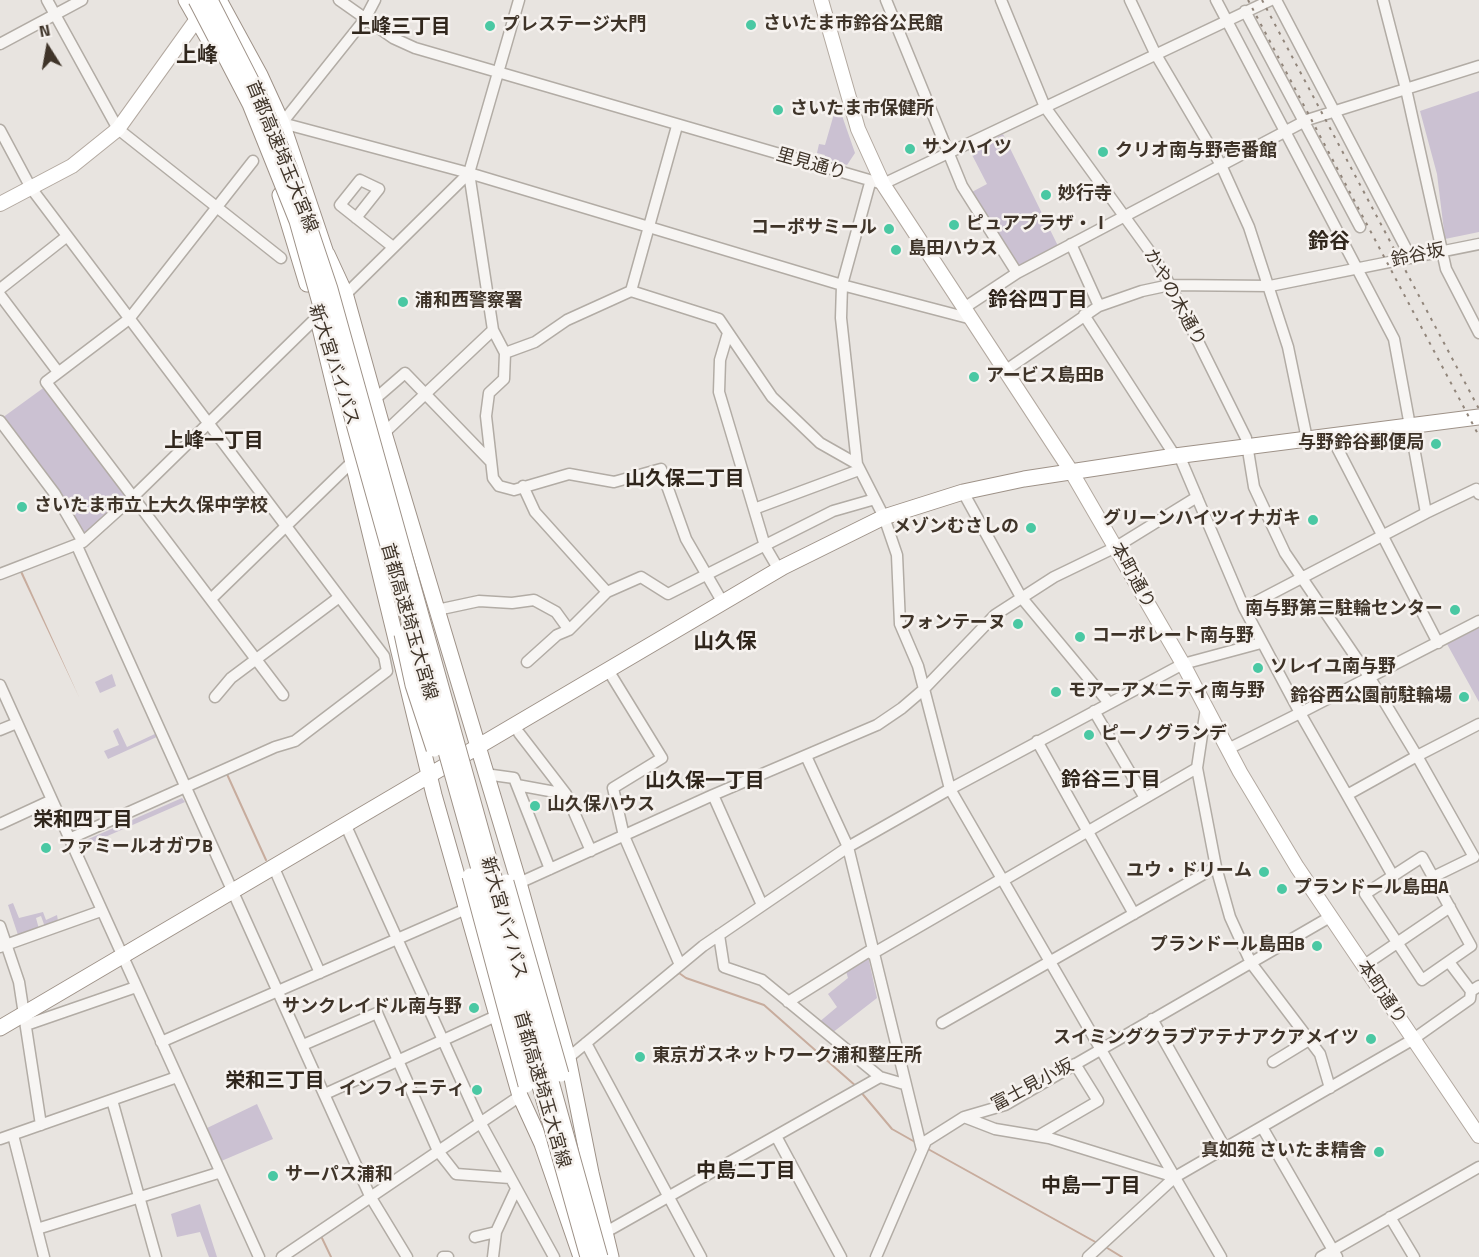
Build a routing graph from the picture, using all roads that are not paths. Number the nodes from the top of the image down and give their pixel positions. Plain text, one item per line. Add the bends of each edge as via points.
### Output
1 (46, 0) edge
2 (82, 0) edge
3 (186, 0) edge
4 (196, 0) edge
5 (210, 0) edge
6 (219, 0) edge
7 (339, 0) edge
8 (375, 0) edge
9 (519, 0) edge
10 (821, 0) edge
11 (886, 0) edge
12 (1002, 0) edge
13 (1130, 0) edge
14 (1216, 0) edge
15 (1271, 0) edge
16 (1276, 0) edge
17 (1383, 0) edge
18 (1245, 11) junction
19 (55, 15) junction
20 (197, 19) junction
21 (365, 19) junction
22 (1227, 19) junction
23 (0, 44) edge
24 (1155, 53) junction
25 (1479, 66) edge
26 (498, 74) junction
27 (1406, 89) junction
28 (1045, 107) junction
29 (1334, 110) junction
30 (1305, 122) junction
31 (282, 123) junction
32 (677, 126) junction
33 (118, 129) junction
34 (0, 130) edge
35 (1286, 131) junction
36 (948, 154) junction
37 (253, 161) dead end
38 (1221, 165) junction
39 (469, 173) junction
40 (876, 184) junction
41 (31, 188) junction
42 (0, 204) edge
43 (217, 208) junction
44 (1123, 216) junction
45 (356, 218) dead end
46 (1360, 227) dead end
47 (649, 228) junction
48 (66, 237) junction
49 (1071, 244) junction
50 (1479, 244) edge
51 (393, 247) junction
52 (1442, 251) junction
53 (281, 258) dead end
54 (1411, 258) junction
55 (1358, 268) junction
56 (1017, 273) junction
57 (842, 285) junction
58 (1170, 285) junction
59 (1270, 286) junction
60 (0, 289) edge
61 (631, 291) junction
62 (0, 295) edge
63 (342, 299) junction
64 (1099, 306) junction
65 (968, 313) junction
66 (1084, 315) junction
67 (129, 319) junction
68 (318, 322) junction
69 (493, 330) junction
70 (728, 333) junction
71 (1479, 333) edge
72 (505, 353) junction
73 (1006, 370) junction
74 (58, 372) junction
75 (340, 382) junction
76 (426, 395) junction
77 (375, 399) junction
78 (1479, 417) edge
79 (0, 421) edge
80 (208, 425) junction
81 (1409, 426) junction
82 (384, 433) junction
83 (1331, 436) junction
84 (1307, 439) junction
85 (1247, 448) junction
86 (1177, 455) junction
87 (352, 462) junction
88 (491, 462) junction
89 (858, 467) junction
90 (1071, 471) junction
91 (523, 486) junction
92 (963, 492) junction
93 (1479, 494) edge
94 (133, 497) junction
95 (1197, 497) junction
96 (875, 499) junction
97 (754, 509) junction
98 (1426, 513) junction
99 (884, 517) junction
100 (286, 528) junction
101 (1382, 537) junction
102 (80, 544) junction
103 (765, 546) junction
104 (1116, 548) junction
105 (779, 570) junction
106 (0, 574) edge
107 (706, 575) junction
108 (1300, 579) junction
109 (607, 592) junction
110 (1021, 597) junction
111 (338, 598) junction
112 (211, 599) junction
113 (417, 603) junction
114 (723, 603) junction
115 (1244, 608) junction
116 (437, 610) junction
117 (1479, 621) edge
118 (569, 630) junction
119 (1261, 643) junction
120 (1438, 643) junction
121 (256, 660) junction
122 (527, 662) dead end
123 (1183, 664) junction
124 (608, 670) junction
125 (1370, 678) junction
126 (0, 686) edge
127 (923, 690) junction
128 (283, 695) dead end
129 (215, 697) dead end
130 (1109, 703) junction
131 (1206, 708) junction
132 (1094, 711) junction
133 (1300, 713) junction
134 (17, 723) junction
135 (1479, 724) edge
136 (0, 730) edge
137 (519, 733) dead end
138 (1037, 741) junction
139 (477, 749) junction
140 (1228, 749) junction
141 (806, 756) junction
142 (1417, 756) junction
143 (1197, 768) junction
144 (485, 774) junction
145 (429, 778) junction
146 (517, 785) junction
147 (186, 788) junction
148 (950, 789) junction
149 (566, 794) junction
150 (713, 795) junction
151 (1347, 795) junction
152 (1145, 798) junction
153 (52, 800) junction
154 (0, 824) edge
155 (346, 826) junction
156 (1087, 832) junction
157 (624, 836) junction
158 (69, 839) junction
159 (848, 847) junction
160 (591, 851) junction
161 (1478, 858) edge
162 (1216, 867) junction
163 (274, 868) junction
164 (550, 869) junction
165 (1393, 876) junction
166 (1433, 877) junction
167 (1003, 879) junction
168 (519, 883) junction
169 (234, 891) junction
170 (762, 905) junction
171 (1450, 907) junction
172 (466, 909) junction
173 (101, 911) junction
174 (1134, 914) junction
175 (1330, 917) junction
176 (0, 926) edge
177 (718, 935) junction
178 (397, 939) junction
179 (1398, 943) junction
180 (3, 946) edge
181 (872, 952) junction
182 (122, 957) junction
183 (1049, 962) junction
184 (1449, 962) junction
185 (1251, 963) junction
186 (680, 965) junction
187 (1363, 966) junction
188 (320, 973) junction
189 (136, 987) junction
190 (1475, 989) edge
191 (279, 991) junction
192 (788, 1002) junction
193 (496, 1016) junction
194 (25, 1019) junction
195 (1152, 1019) junction
196 (942, 1023) dead end
197 (0, 1028) edge
198 (443, 1040) junction
199 (1309, 1040) junction
200 (1412, 1040) junction
201 (161, 1042) junction
202 (586, 1043) junction
203 (303, 1045) junction
204 (1099, 1049) junction
205 (568, 1058) junction
206 (399, 1060) junction
207 (1273, 1062) dead end
208 (1076, 1064) junction
209 (177, 1077) junction
210 (880, 1077) junction
211 (904, 1084) junction
212 (1330, 1088) junction
213 (523, 1090) junction
214 (325, 1094) junction
215 (112, 1100) junction
216 (964, 1117) junction
217 (480, 1122) junction
218 (41, 1125) junction
219 (1262, 1127) junction
220 (13, 1135) junction
221 (776, 1136) junction
222 (1038, 1136) junction
223 (1479, 1136) edge
224 (0, 1139) edge
225 (1225, 1148) junction
226 (922, 1150) junction
227 (438, 1151) junction
228 (1479, 1167) edge
229 (218, 1173) junction
230 (591, 1173) junction
231 (1175, 1177) junction
232 (510, 1178) junction
233 (516, 1189) junction
234 (139, 1195) junction
235 (370, 1196) junction
236 (668, 1197) junction
237 (1390, 1217) junction
238 (37, 1228) junction
239 (496, 1232) junction
240 (606, 1232) junction
241 (475, 1237) dead end
242 (1335, 1254) edge
243 (44, 1257) edge
244 (156, 1257) edge
245 (259, 1257) edge
246 (282, 1257) edge
247 (407, 1257) edge
248 (443, 1257) edge
249 (448, 1257) edge
250 (493, 1257) edge
251 (554, 1257) edge
252 (582, 1257) edge
253 (588, 1257) edge
254 (600, 1257) edge
255 (605, 1257) edge
256 (612, 1257) edge
257 (700, 1257) edge
258 (841, 1257) edge
259 (876, 1257) edge
260 (1088, 1257) edge
261 (1221, 1257) edge
262 (1321, 1257) edge
263 (1414, 1257) edge

1 - 19 street
2 - 19 street
3 - 20 highway, 新大宮バイパス
4 - 75 highway, 首都高速埼玉大宮線, bridge via 232,67 281,175
5 - 20 main road
5 - 113 highway, 首都高速埼玉大宮線, bridge via 260,98 307,216
6 - 31 highway
7 - 21 street, 里見通り
8 - 21 street
9 - 26 street
10 - 40 main road, 本町通り
11 - 36 street
12 - 28 street, かやの木通り
13 - 24 street
14 - 22 street
15 - 18 street
16 - 29 street
17 - 27 street
18 - 22 street
18 - 30 street
19 - 23 street
19 - 33 street
20 - 33 main road
20 - 68 highway, 新大宮バイパス via 247,108 276,183
21 - 26 street, 里見通り via 402,44
21 - 31 street
22 - 24 street
22 - 35 street
24 - 28 street
24 - 38 street
25 - 27 street
26 - 32 street, 里見通り
26 - 39 street
27 - 29 street
27 - 52 street
28 - 36 street
28 - 44 street, かやの木通り
29 - 30 street
29 - 54 street
30 - 35 street
30 - 46 street
31 - 39 street
31 - 63 highway
32 - 40 street, 里見通り
32 - 47 street
33 - 41 main road via 72,166
33 - 43 street
34 - 41 street
35 - 38 street
35 - 55 street
36 - 40 street
36 - 56 street via 962,186
37 - 43 street
38 - 44 street
38 - 59 street
39 - 47 street
39 - 51 street
39 - 69 street
40 - 57 street
40 - 65 main road, 本町通り
41 - 42 main road
41 - 48 street
43 - 53 street
43 - 67 street
44 - 49 street
44 - 58 street, かやの木通り
45 - 51 street
47 - 57 street
47 - 61 street
48 - 60 street
48 - 67 street
49 - 56 street
49 - 64 street
50 - 52 street, 鈴谷坂
51 - 63 street
52 - 54 street, 鈴谷坂
52 - 71 street via 1446,269
54 - 55 street, 鈴谷坂
55 - 59 street, 鈴谷坂
55 - 81 street via 1394,339
56 - 65 street
57 - 65 street
57 - 89 street via 841,318
58 - 59 street, 鈴谷坂
58 - 64 street, 鈴谷坂
58 - 85 street, かやの木通り via 1246,438
59 - 84 street via 1288,347
61 - 70 street via 719,319
61 - 72 street via 567,320 535,342
62 - 74 street
63 - 68 highway, 新大宮バイパス via 397,540 449,741 390,542
63 - 77 highway
64 - 66 street, 鈴谷坂
65 - 73 main road, 本町通り
66 - 73 street, 鈴谷坂
66 - 86 street
67 - 74 street
67 - 80 street
68 - 80 street
68 - 87 highway
69 - 72 street
69 - 76 street
70 - 89 street via 772,397 820,443
70 - 97 street via 720,360 719,392
72 - 88 street via 504,379 489,393 486,416
73 - 90 main road, 本町通り
74 - 94 street via 46,381
75 - 213 highway, bridge via 413,685 446,785
75 - 253 highway, 首都高速埼玉大宮線, bridge
76 - 77 street via 405,373
76 - 82 street
76 - 88 street
77 - 82 highway
78 - 81 highway
79 - 102 street via 55,494
80 - 94 street
80 - 100 street
81 - 83 highway
81 - 98 street
82 - 116 highway
83 - 84 highway
83 - 101 street
84 - 85 highway
85 - 86 highway
85 - 108 street, かやの木通り via 1252,479 1263,509
86 - 90 highway
86 - 95 street
87 - 100 street
87 - 145 highway
88 - 91 street via 493,478 499,486
89 - 96 street
89 - 97 street
90 - 92 highway
90 - 104 main road, 本町通り
91 - 107 street via 569,474 614,482 661,469 686,539
91 - 109 street via 535,512
92 - 99 highway
92 - 110 street
93 - 98 street via 1476,489
94 - 102 street
94 - 112 street
95 - 104 street
95 - 115 street
96 - 99 street
96 - 103 street via 833,511
97 - 103 street
98 - 101 street
99 - 105 highway
99 - 127 street via 897,555 900,624 918,666
100 - 111 street
100 - 112 street
101 - 108 street
101 - 120 street
102 - 106 street
102 - 147 street
103 - 105 street
103 - 107 street
104 - 110 street
104 - 123 main road, 本町通り
105 - 114 highway
107 - 109 street via 668,594 641,577
107 - 114 street
108 - 115 street
108 - 125 street, かやの木通り
109 - 118 street
110 - 127 street via 995,615
110 - 130 street
111 - 121 street
111 - 147 street via 384,656 387,671 295,741
112 - 121 street
113 - 230 highway, bridge via 429,627 469,751
113 - 254 highway, 首都高速埼玉大宮線, bridge
114 - 124 highway
115 - 119 street
116 - 118 street via 478,601 534,600 556,612
116 - 139 highway
117 - 120 street
118 - 122 street via 557,635
119 - 123 street
119 - 133 street
120 - 125 street
121 - 128 street
121 - 129 street via 231,678
123 - 130 street
123 - 131 main road, 本町通り
124 - 139 highway
124 - 157 street via 662,758 614,786
125 - 133 street
125 - 142 street, かやの木通り
126 - 134 street
127 - 141 street via 877,724
127 - 148 street
130 - 132 street
131 - 140 main road, 本町通り
131 - 143 street
132 - 138 street
132 - 152 street
133 - 140 street
133 - 151 street
134 - 136 street
134 - 153 street
135 - 142 street
137 - 149 street
138 - 148 street
138 - 156 street
139 - 144 highway
139 - 145 highway
140 - 175 main road, 本町通り via 1270,824
141 - 150 street
141 - 159 street
142 - 151 street
142 - 161 street, かやの木通り
143 - 152 street
143 - 162 street
144 - 146 street via 514,778
144 - 168 highway
145 - 155 highway
145 - 172 highway
146 - 149 street
146 - 164 street
147 - 158 street
147 - 169 street
148 - 159 street
148 - 167 street
149 - 160 street
150 - 157 street
150 - 170 street
151 - 165 street
152 - 156 street
153 - 154 street
153 - 158 street
155 - 163 highway
155 - 178 street
156 - 167 street
156 - 174 street
157 - 160 street
157 - 186 street
158 - 173 street
159 - 170 street
159 - 181 street
160 - 164 street
161 - 166 street
162 - 174 street
162 - 185 street via 1230,917
163 - 169 highway
163 - 188 street
164 - 168 street
165 - 166 street via 1422,857
165 - 179 street via 1365,894
166 - 171 street
167 - 181 street
167 - 183 street
168 - 205 highway
169 - 182 highway
169 - 191 street
170 - 177 street
171 - 179 street
171 - 184 street via 1471,946
172 - 178 street
172 - 193 highway
173 - 180 street
173 - 182 street
174 - 183 street
175 - 185 street, 富士見小坂
175 - 187 main road, 本町通り
176 - 180 street
177 - 186 street
177 - 192 street via 724,967 762,980
178 - 188 street
178 - 198 street
179 - 184 street via 1422,980
179 - 187 street
180 - 194 street via 19,982
181 - 192 street
181 - 211 street
182 - 189 street
182 - 194 highway
183 - 196 street
183 - 204 street
184 - 190 street
185 - 195 street, 富士見小坂
185 - 199 street
186 - 202 street
187 - 200 main road, 本町通り
188 - 191 street
189 - 194 street
189 - 201 street
190 - 200 street via 1470,999
191 - 201 street
191 - 203 street
192 - 210 street
193 - 198 street
193 - 213 highway
194 - 197 highway
194 - 218 street
195 - 204 street, 富士見小坂
195 - 225 street
198 - 206 street
198 - 217 street
199 - 207 street
199 - 212 street via 1320,1054
200 - 212 street
200 - 223 main road, 本町通り
201 - 209 street
202 - 205 street
202 - 236 street
203 - 206 street via 377,1013
203 - 214 street
204 - 208 street, 富士見小坂
204 - 231 street
205 - 230 highway
206 - 214 street
206 - 227 street
208 - 216 street, 富士見小坂 via 1005,1105
208 - 222 street via 1098,1101
209 - 215 street
209 - 229 street
210 - 211 street
210 - 221 street
211 - 226 street
212 - 219 street
213 - 217 street
213 - 252 highway
214 - 235 street
215 - 218 street
215 - 234 street
216 - 222 street via 995,1129
216 - 226 street, 富士見小坂 via 926,1141
217 - 227 street
217 - 232 street
218 - 220 street
219 - 225 street
219 - 242 street
220 - 224 street
220 - 238 street
221 - 236 street
221 - 258 street
222 - 231 street
225 - 231 street
226 - 259 street
227 - 232 street via 456,1174
227 - 235 street
228 - 237 street
229 - 234 street
229 - 245 street
230 - 240 highway
231 - 260 street
231 - 261 street
232 - 233 street
233 - 239 street
233 - 251 street
234 - 238 street
234 - 244 street
235 - 246 street
235 - 247 street
236 - 240 street
236 - 257 street
237 - 242 street
237 - 263 street
238 - 243 street
239 - 241 street
239 - 250 street
240 - 256 highway
242 - 262 street
248 - 249 street
252 - 255 highway, 新大宮バイパス via 462,788

